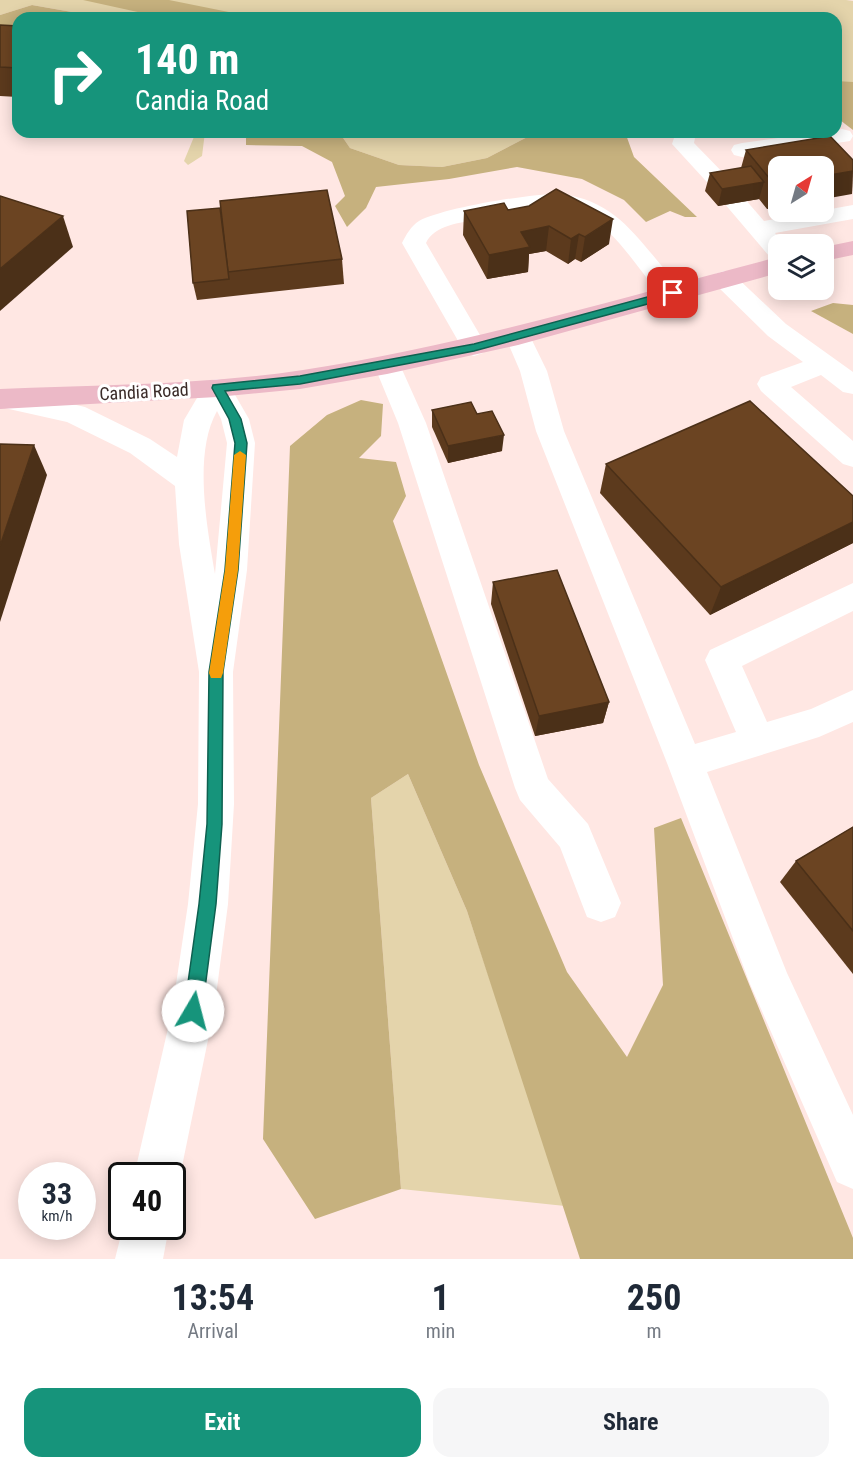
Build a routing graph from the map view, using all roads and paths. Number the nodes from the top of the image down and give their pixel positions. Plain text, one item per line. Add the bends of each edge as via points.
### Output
1 (684, 138) edge
2 (835, 138) edge
3 (742, 150) dead end
4 (853, 212) edge
5 (758, 229) junction
6 (768, 240) edge
7 (853, 248) edge
8 (834, 252) edge
9 (768, 268) edge
10 (724, 279) junction
11 (673, 293) junction
12 (518, 336) junction
13 (474, 347) junction
14 (825, 364) junction
15 (387, 365) junction
16 (853, 385) edge
17 (217, 388) junction
18 (4, 399) edge
19 (853, 457) edge
20 (190, 481) junction
21 (853, 596) edge
22 (216, 672) junction
23 (853, 705) edge
24 (758, 741) junction
25 (685, 763) junction
26 (601, 903) dead end
27 (160, 1162) edge
28 (853, 1166) edge
29 (143, 1240) edge
30 (139, 1259) edge

1 - 5 street via 683,144
2 - 3 street
4 - 5 street
5 - 6 street
7 - 8 main road
9 - 10 main road, Candia Road
10 - 11 main road, Candia Road
10 - 14 street via 777,330
11 - 12 main road, Candia Road
11 - 13 street via 605,218 579,204 550,201 448,219 418,233 414,243
12 - 13 main road, Candia Road
12 - 25 street via 538,379 555,442
13 - 15 main road, Candia Road
14 - 16 street
14 - 19 street via 771,384
15 - 17 main road, Candia Road via 300,380
15 - 26 street via 412,423 533,788 574,836
17 - 18 main road, Candia Road
17 - 20 street via 199,419
17 - 22 street via 235,419 241,443 231,570
18 - 20 street via 75,414 140,446
20 - 22 street via 199,575
21 - 24 street via 722,660
22 - 27 street via 216,804 207,904 193,1011
23 - 24 street via 819,722
24 - 25 street
25 - 28 street via 771,984
29 - 30 street

